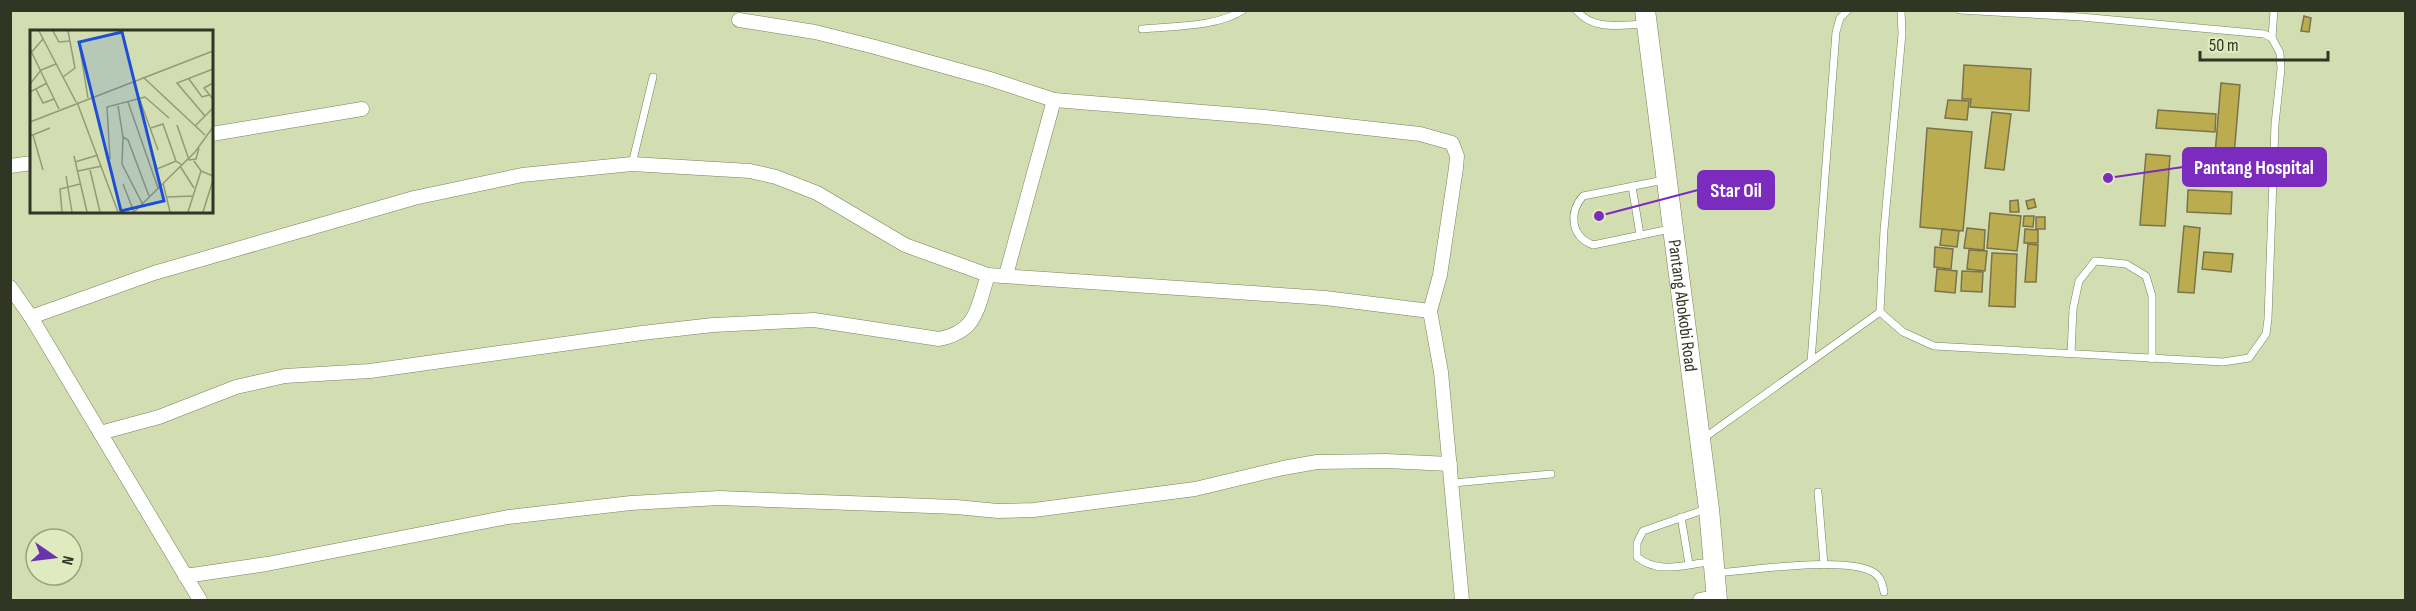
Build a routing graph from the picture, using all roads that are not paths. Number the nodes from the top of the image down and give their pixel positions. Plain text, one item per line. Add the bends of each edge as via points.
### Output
1 (1243, 10) edge
2 (1576, 10) edge
3 (1848, 10) edge
4 (1902, 10) edge
5 (1960, 10) edge
6 (2274, 10) edge
7 (1646, 17) edge
8 (739, 20) dead end
9 (1142, 29) dead end
10 (2272, 38) junction
11 (653, 77) dead end
12 (1054, 100) junction
13 (362, 109) dead end
14 (213, 134) edge
15 (30, 163) edge
16 (632, 164) junction
17 (10, 166) edge
18 (1666, 179) junction
19 (1632, 186) junction
20 (1672, 229) junction
21 (1640, 235) junction
22 (988, 275) junction
23 (1006, 275) junction
24 (10, 287) edge
25 (1431, 311) junction
26 (1880, 312) junction
27 (31, 317) junction
28 (2071, 353) junction
29 (2152, 359) junction
30 (1810, 361) junction
31 (100, 433) junction
32 (1699, 441) junction
33 (1450, 464) junction
34 (1551, 474) dead end
35 (1453, 483) junction
36 (1818, 492) dead end
37 (1709, 509) junction
38 (1681, 517) junction
39 (1689, 564) junction
40 (1824, 564) junction
41 (1714, 567) junction
42 (184, 576) junction
43 (1884, 592) dead end
44 (1711, 599) edge
45 (200, 600) edge
46 (1462, 600) edge

1 - 9 lane via 1203,23
2 - 7 lane via 1592,24
3 - 30 lane via 1840,18 1836,32
4 - 26 lane
5 - 10 lane via 2081,17 2264,34
6 - 10 lane
7 - 18 street, Pantang Abokobi Road
8 - 12 street via 815,32 875,47
10 - 29 lane via 2280,53 2281,69 2266,334 2249,358 2223,362
11 - 16 lane
12 - 23 street
12 - 25 street via 1420,134 1452,144 1456,168
13 - 14 street
15 - 17 street
16 - 22 street via 750,171 776,177 817,193 905,245
16 - 27 street via 522,175 414,198 154,273
18 - 19 lane
18 - 20 street, Pantang Abokobi Road
19 - 21 lane
19 - 21 lane via 1583,196 1574,212 1577,235 1593,245
20 - 21 lane
20 - 32 street, Pantang Abokobi Road
22 - 23 street
22 - 31 street via 969,326 939,339 814,320 713,325 370,371 285,376 236,387 159,417
23 - 25 street via 1325,298
24 - 27 street
25 - 33 street
26 - 28 lane via 1903,332 1934,346
26 - 30 lane
27 - 31 street
28 - 29 lane
28 - 29 lane via 2079,281 2095,261 2126,264 2146,276 2152,296
30 - 32 lane
31 - 42 street
32 - 37 street, Pantang Abokobi Road
33 - 35 street
33 - 42 street via 1317,462 1195,489 1034,510 719,498 631,503 508,517 267,564
34 - 35 lane
35 - 46 street
36 - 40 lane
37 - 38 lane
37 - 41 street, Pantang Abokobi Road
38 - 39 lane
38 - 39 lane via 1643,531 1637,543 1637,556 1659,568
39 - 41 lane
40 - 41 lane
40 - 43 lane via 1866,568 1881,579
41 - 44 street, Pantang Abokobi Road
42 - 45 street

